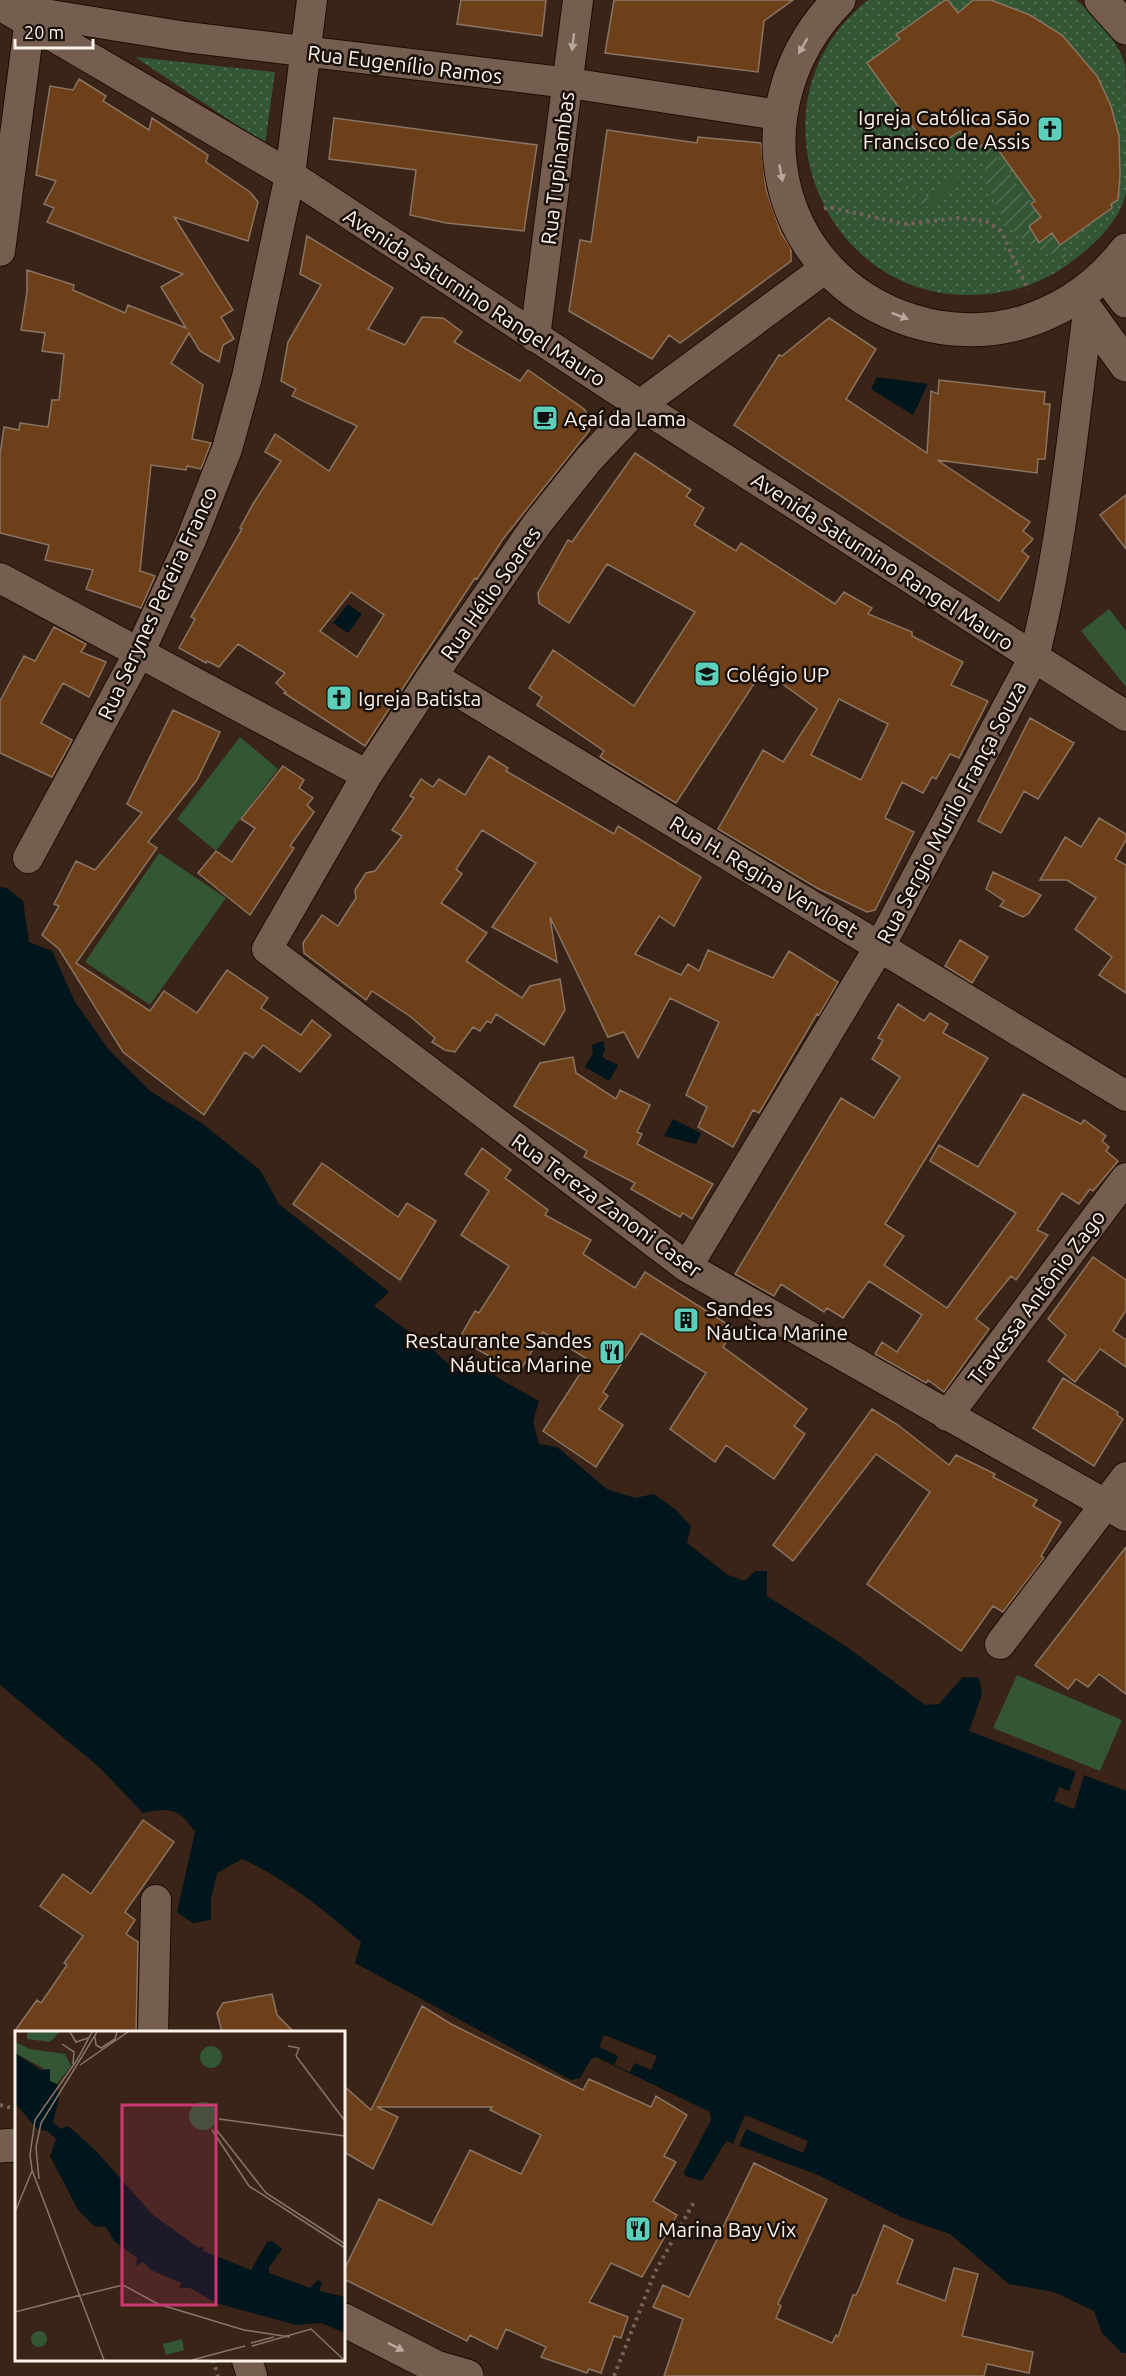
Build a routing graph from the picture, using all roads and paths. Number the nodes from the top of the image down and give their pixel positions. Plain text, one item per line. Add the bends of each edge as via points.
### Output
1 (312, 0) edge
2 (578, 0) edge
3 (839, 0) edge
4 (0, 4) edge
5 (31, 11) edge
6 (305, 52) junction
7 (568, 83) junction
8 (779, 115) junction
9 (290, 174) junction
10 (799, 226) junction
11 (0, 251) edge
12 (1116, 262) edge
13 (827, 267) junction
14 (1126, 301) edge
15 (1082, 305) junction
16 (1041, 317) junction
17 (535, 337) junction
18 (1126, 365) edge
19 (640, 405) junction
20 (0, 578) edge
21 (139, 653) junction
22 (1034, 657) junction
23 (432, 676) junction
24 (1126, 716) edge
25 (367, 776) junction
26 (28, 858) dead end
27 (880, 946) junction
28 (267, 949) joint
29 (1126, 1096) edge
30 (1126, 1178) edge
31 (687, 1267) junction
32 (947, 1416) junction
33 (1126, 1477) edge
34 (1115, 1510) edge
35 (1000, 1644) dead end
36 (156, 1900) dead end
37 (153, 2031) edge
38 (0, 2105) edge
39 (15, 2109) edge
40 (15, 2145) edge
41 (0, 2146) edge
42 (694, 2202) dead end
43 (345, 2321) edge
44 (213, 2361) edge
45 (247, 2361) edge
46 (218, 2376) edge
47 (252, 2376) edge
48 (467, 2376) edge
49 (614, 2376) edge

1 - 6 street, Rua Serynes Pereira Franco
2 -> 7 street, Rua Tupinambas
3 -> 8 street via 801,47 787,80
4 - 5 street, Avenida Saturnino Rangel Mauro
5 - 6 street, Rua Eugenílio Ramos
5 - 9 street, Avenida Saturnino Rangel Mauro
5 - 11 street
6 - 7 street, Rua Eugenílio Ramos
6 - 9 street, Rua Serynes Pereira Franco
7 - 8 street, Rua Eugenílio Ramos
7 - 17 street, Rua Tupinambas
8 -> 10 street via 780,172
9 - 17 street, Avenida Saturnino Rangel Mauro
9 - 21 street, Rua Serynes Pereira Franco via 255,344 227,449
10 - 13 street
10 - 16 path via 828,207 905,224 957,218 986,221 1001,231
12 - 14 street
12 - 15 street
13 -> 16 street via 872,304 926,325 984,330
13 - 19 street, Rua Hélio Soares
15 - 16 street
15 - 18 street
15 - 22 street, Rua Sergio Murilo França Souza via 1058,540
17 - 19 street, Avenida Saturnino Rangel Mauro
19 - 22 street, Avenida Saturnino Rangel Mauro
19 - 23 street, Rua Hélio Soares via 537,524
20 - 21 street
21 - 25 street
21 - 26 street, Rua Serynes Pereira Franco
22 - 24 street, Avenida Saturnino Rangel Mauro
22 - 27 street, Rua Sergio Murilo França Souza
23 - 25 street, Rua Hélio Soares
23 - 27 street, Rua H. Regina Vervloet
25 - 28 street, Rua Hélio Soares
27 - 29 street, Rua H. Regina Vervloet
27 - 31 street, Rua Sergio Murilo França Souza
28 - 31 street, Rua Tereza Zanoni Caser
30 - 32 street, Travessa Antônio Zago
31 - 32 street, Rua Tereza Zanoni Caser
32 - 34 street, Rua Tereza Zanoni Caser
33 - 34 street
34 - 35 street
36 - 37 street
38 - 39 path
40 - 41 street
42 - 49 path via 656,2272
43 -> 48 street via 436,2367
44 - 46 path
45 - 47 street

